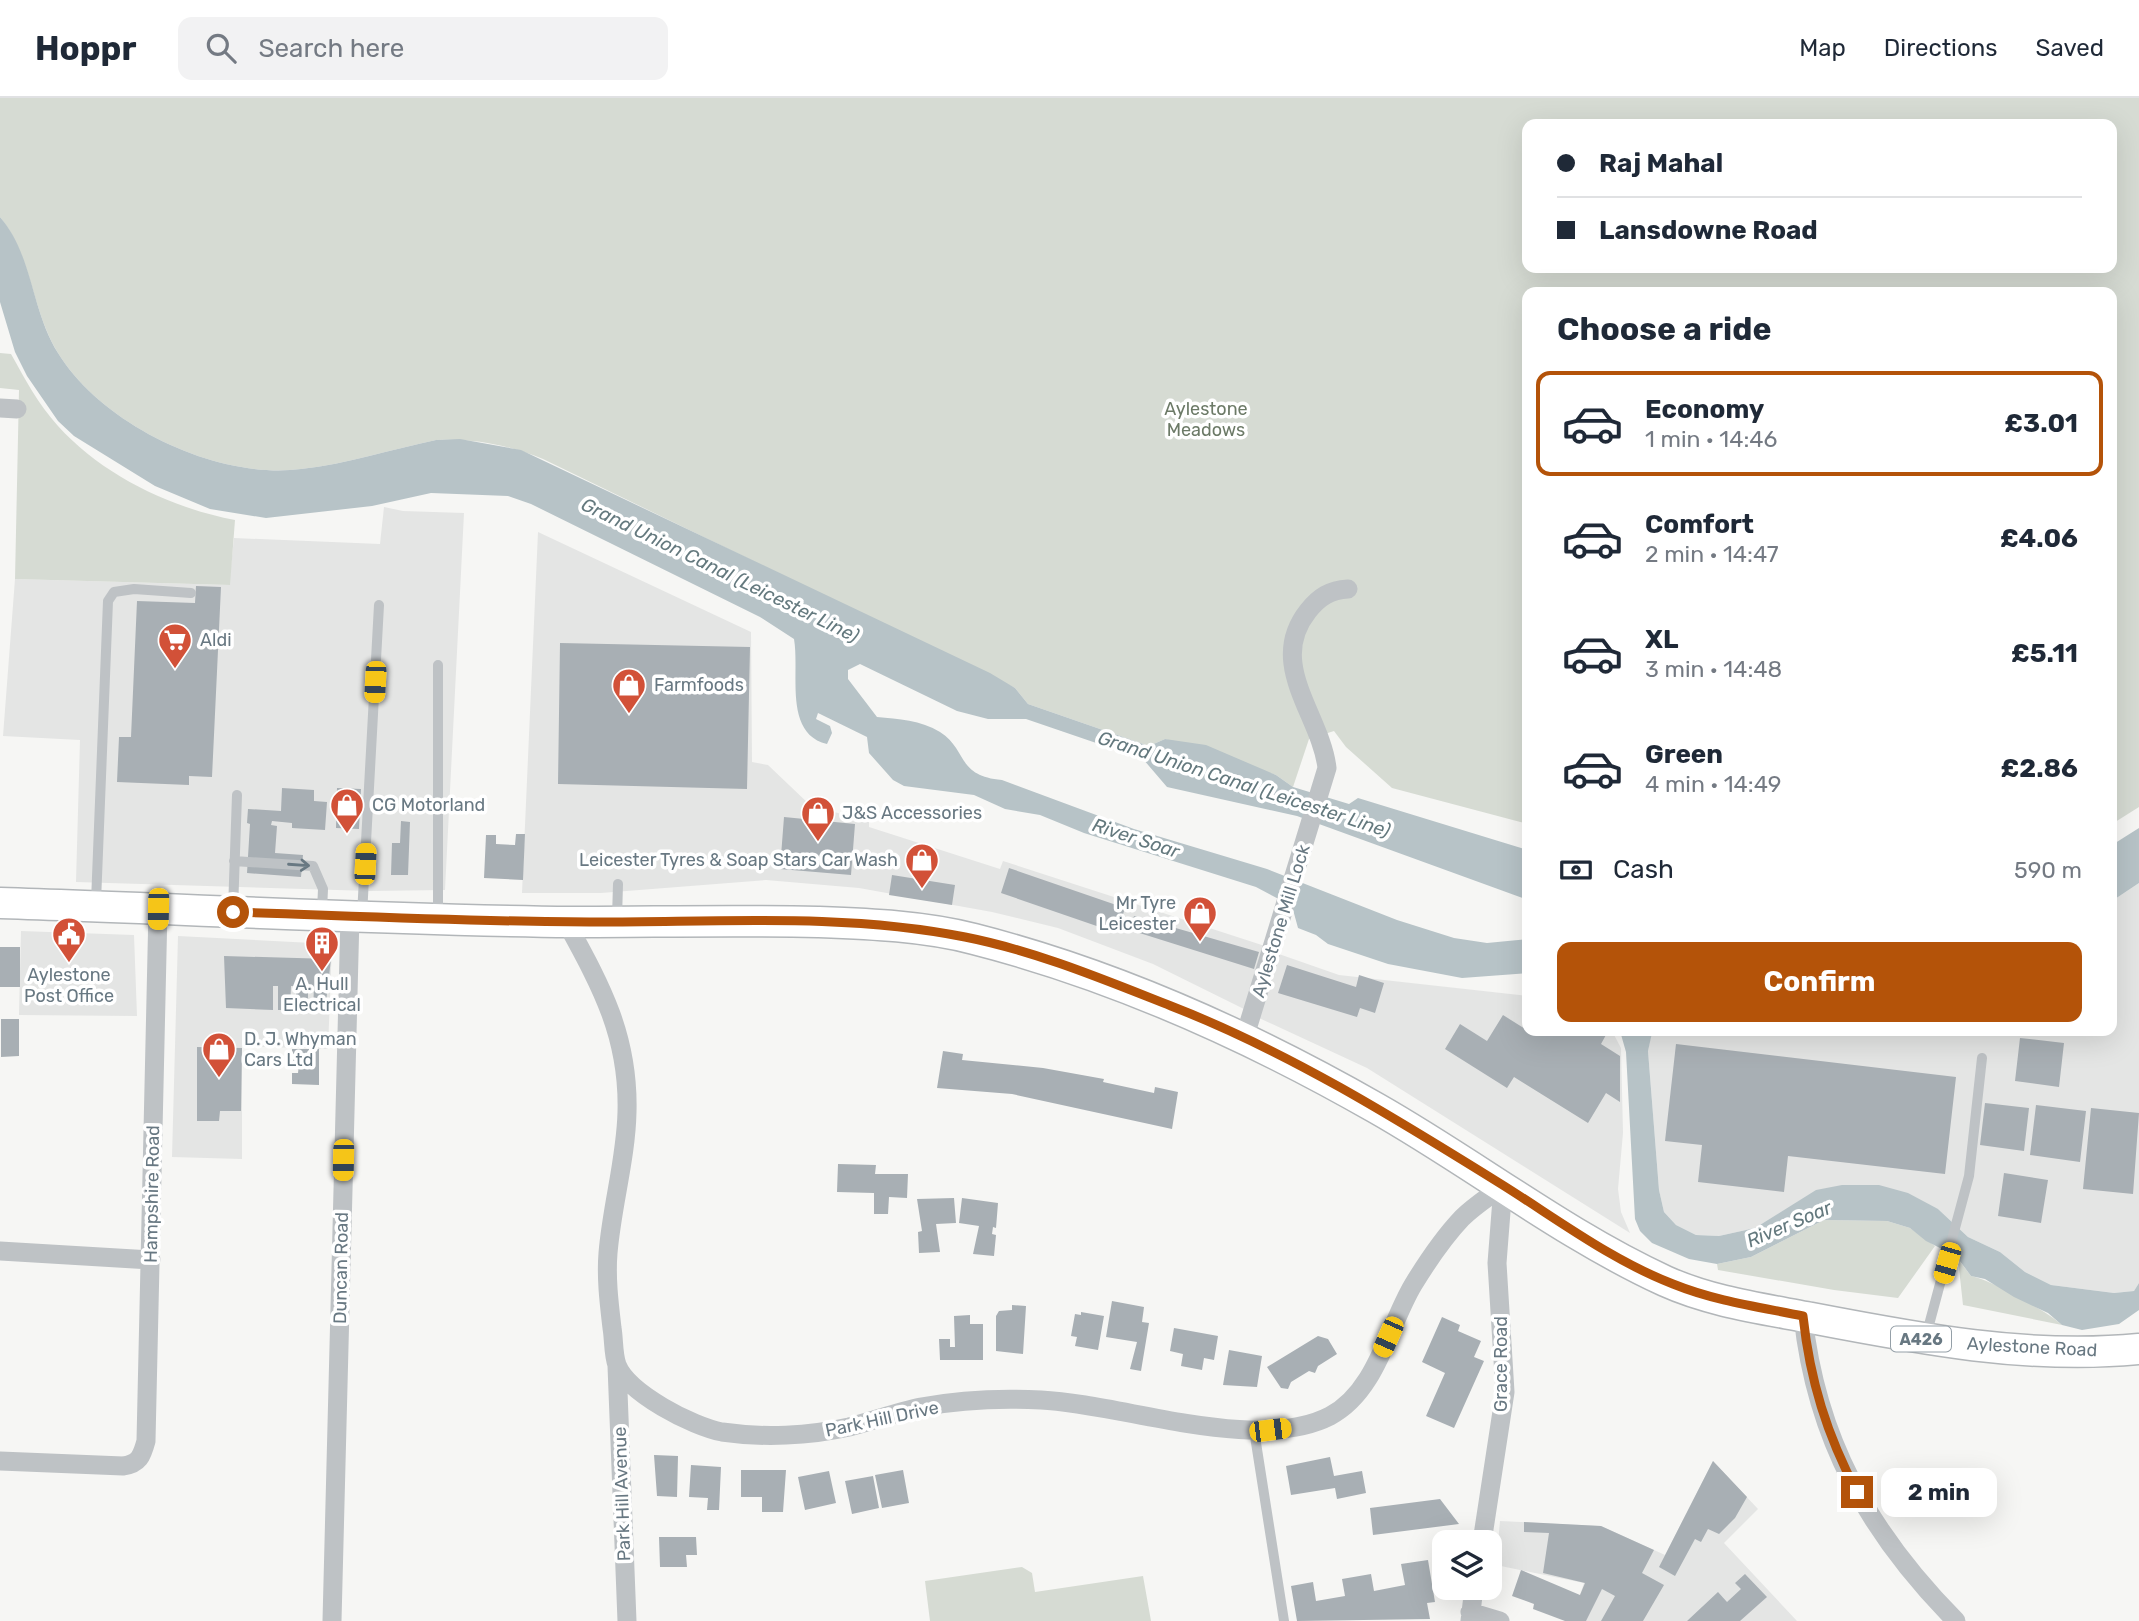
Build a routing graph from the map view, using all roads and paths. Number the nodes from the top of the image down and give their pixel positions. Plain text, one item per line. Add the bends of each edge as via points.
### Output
1 (1348, 589) dead end
2 (191, 593) dead end
3 (379, 605) dead end
4 (438, 666) dead end
5 (236, 795) dead end
6 (234, 861) junction
7 (618, 884) dead end
8 (0, 903) edge
9 (96, 906) junction
10 (158, 909) junction
11 (233, 912) junction
12 (344, 915) junction
13 (438, 918) junction
14 (566, 922) junction
15 (617, 922) junction
16 (1244, 1039) junction
17 (1982, 1058) dead end
18 (1503, 1186) junction
19 (0, 1251) edge
20 (151, 1260) junction
21 (1803, 1316) junction
22 (1925, 1340) junction
23 (2139, 1349) edge
24 (617, 1366) junction
25 (1254, 1430) junction
26 (0, 1461) edge
27 (1484, 1530) edge
28 (1470, 1617) edge
29 (332, 1621) edge
30 (627, 1621) edge
31 (1284, 1621) edge
32 (1500, 1621) edge
33 (1956, 1621) edge

1 - 16 street, Aylestone Mill Lock via 1333,590 1315,602 1299,623 1292,652 1294,679 1323,740 1327,768
2 - 9 lane via 134,589 114,592 108,601
3 - 12 lane
4 - 13 lane
5 - 6 lane
6 - 11 lane
6 -> 12 lane via 313,866 323,889
7 - 15 lane
8 - 9 main road, Aylestone Road / A426
9 - 10 main road, Aylestone Road / A426
10 - 11 main road, Aylestone Road / A426
10 - 20 street, Hampshire Road
11 - 12 main road, Aylestone Road / A426
12 - 13 main road, Aylestone Road / A426
12 - 29 street, Duncan Road
13 - 14 main road, Aylestone Road / A426
14 - 15 main road, Aylestone Road / A426
14 - 24 street via 613,1012 623,1046 628,1110 607,1287
15 - 16 main road, Aylestone Road / A426 via 758,920 881,925 968,937 1056,962
16 - 18 main road, Aylestone Road / A426 via 1375,1107
17 - 22 lane via 1969,1176
18 - 21 main road, Aylestone Road / A426 via 1589,1241 1671,1283 1726,1301
18 - 25 street, Park Hill Drive via 1462,1218 1439,1248 1413,1285 1380,1355 1348,1402 1313,1423
18 - 27 street, Grace Road via 1497,1263 1505,1392
19 - 20 street
20 - 26 street, Hampshire Road via 142,1456 123,1466
21 - 22 main road, Aylestone Road / A426
21 - 33 street via 1808,1367 1839,1457 1867,1510
22 - 23 main road, Aylestone Road / A426 via 2074,1353
24 - 25 street, Park Hill Drive via 651,1401 718,1431 820,1433 921,1408 1037,1399 1085,1403 1200,1426
24 - 30 street, Park Hill Avenue
25 - 31 lane
28 - 32 street

